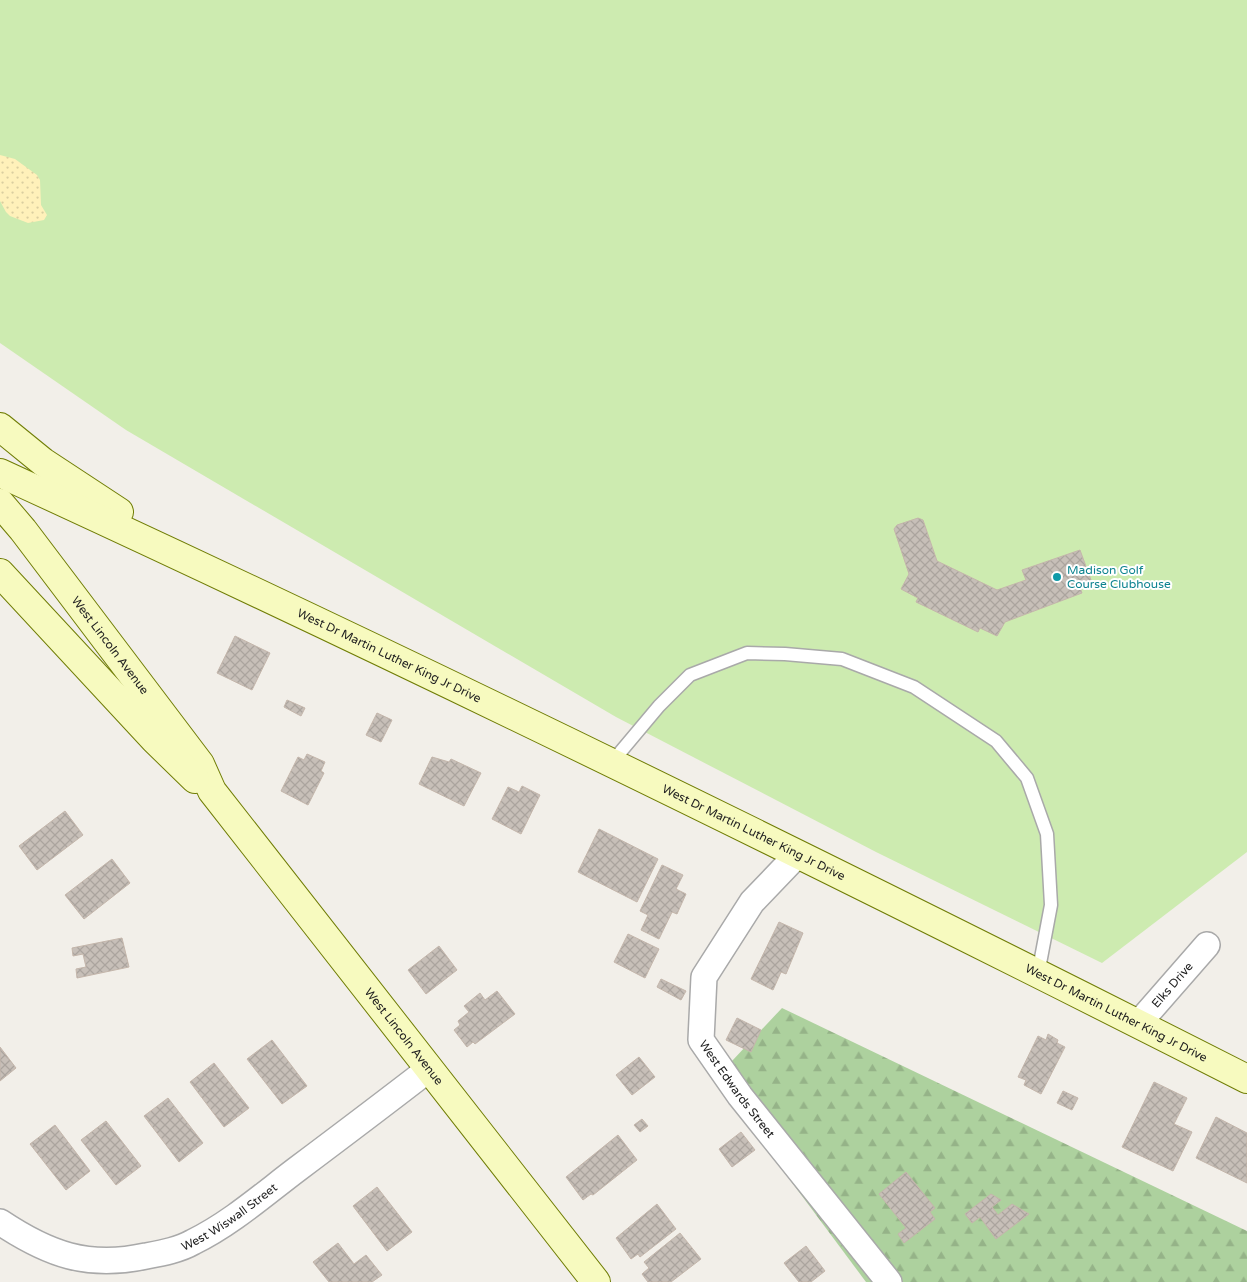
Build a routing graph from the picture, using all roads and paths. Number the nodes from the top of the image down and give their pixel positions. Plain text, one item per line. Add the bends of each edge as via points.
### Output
1 (0, 428) edge
2 (0, 473) edge
3 (0, 503) edge
4 (86, 512) junction
5 (23, 530) junction
6 (0, 573) edge
7 (257, 592) junction
8 (612, 762) junction
9 (212, 791) junction
10 (797, 855) junction
11 (1207, 945) dead end
12 (1038, 974) junction
13 (1138, 1024) junction
14 (429, 1069) junction
15 (1247, 1079) edge
16 (0, 1222) edge
17 (596, 1282) edge
18 (889, 1282) edge

1 - 7 main road, West Dr Martin Luther King Jr Drive via 84,490 155,535
2 - 4 main road, West Dr Martin Luther King Jr Drive
3 - 5 main road, West Lincoln Avenue
4 - 5 main road via 62,504 42,503 24,515
4 - 7 main road, West Dr Martin Luther King Jr Drive
5 - 9 main road, West Lincoln Avenue via 200,764
6 - 9 main road, West Lincoln Avenue via 186,772
7 - 8 main road, West Dr Martin Luther King Jr Drive
8 - 10 main road, West Dr Martin Luther King Jr Drive
8 - 12 lane via 690,675 747,653 842,659 914,686 996,741 1026,778 1047,834 1051,905
9 - 14 main road, West Lincoln Avenue
10 - 12 main road, West Dr Martin Luther King Jr Drive
10 - 18 street, West Edwards Street via 752,902 704,977 701,1040 740,1096
11 - 13 street, Elks Drive
12 - 13 main road, West Dr Martin Luther King Jr Drive
13 - 15 main road, West Dr Martin Luther King Jr Drive
14 - 16 street, West Wiswall Street via 253,1203 194,1242 171,1251 129,1260 90,1261 52,1250
14 - 17 main road, West Lincoln Avenue

